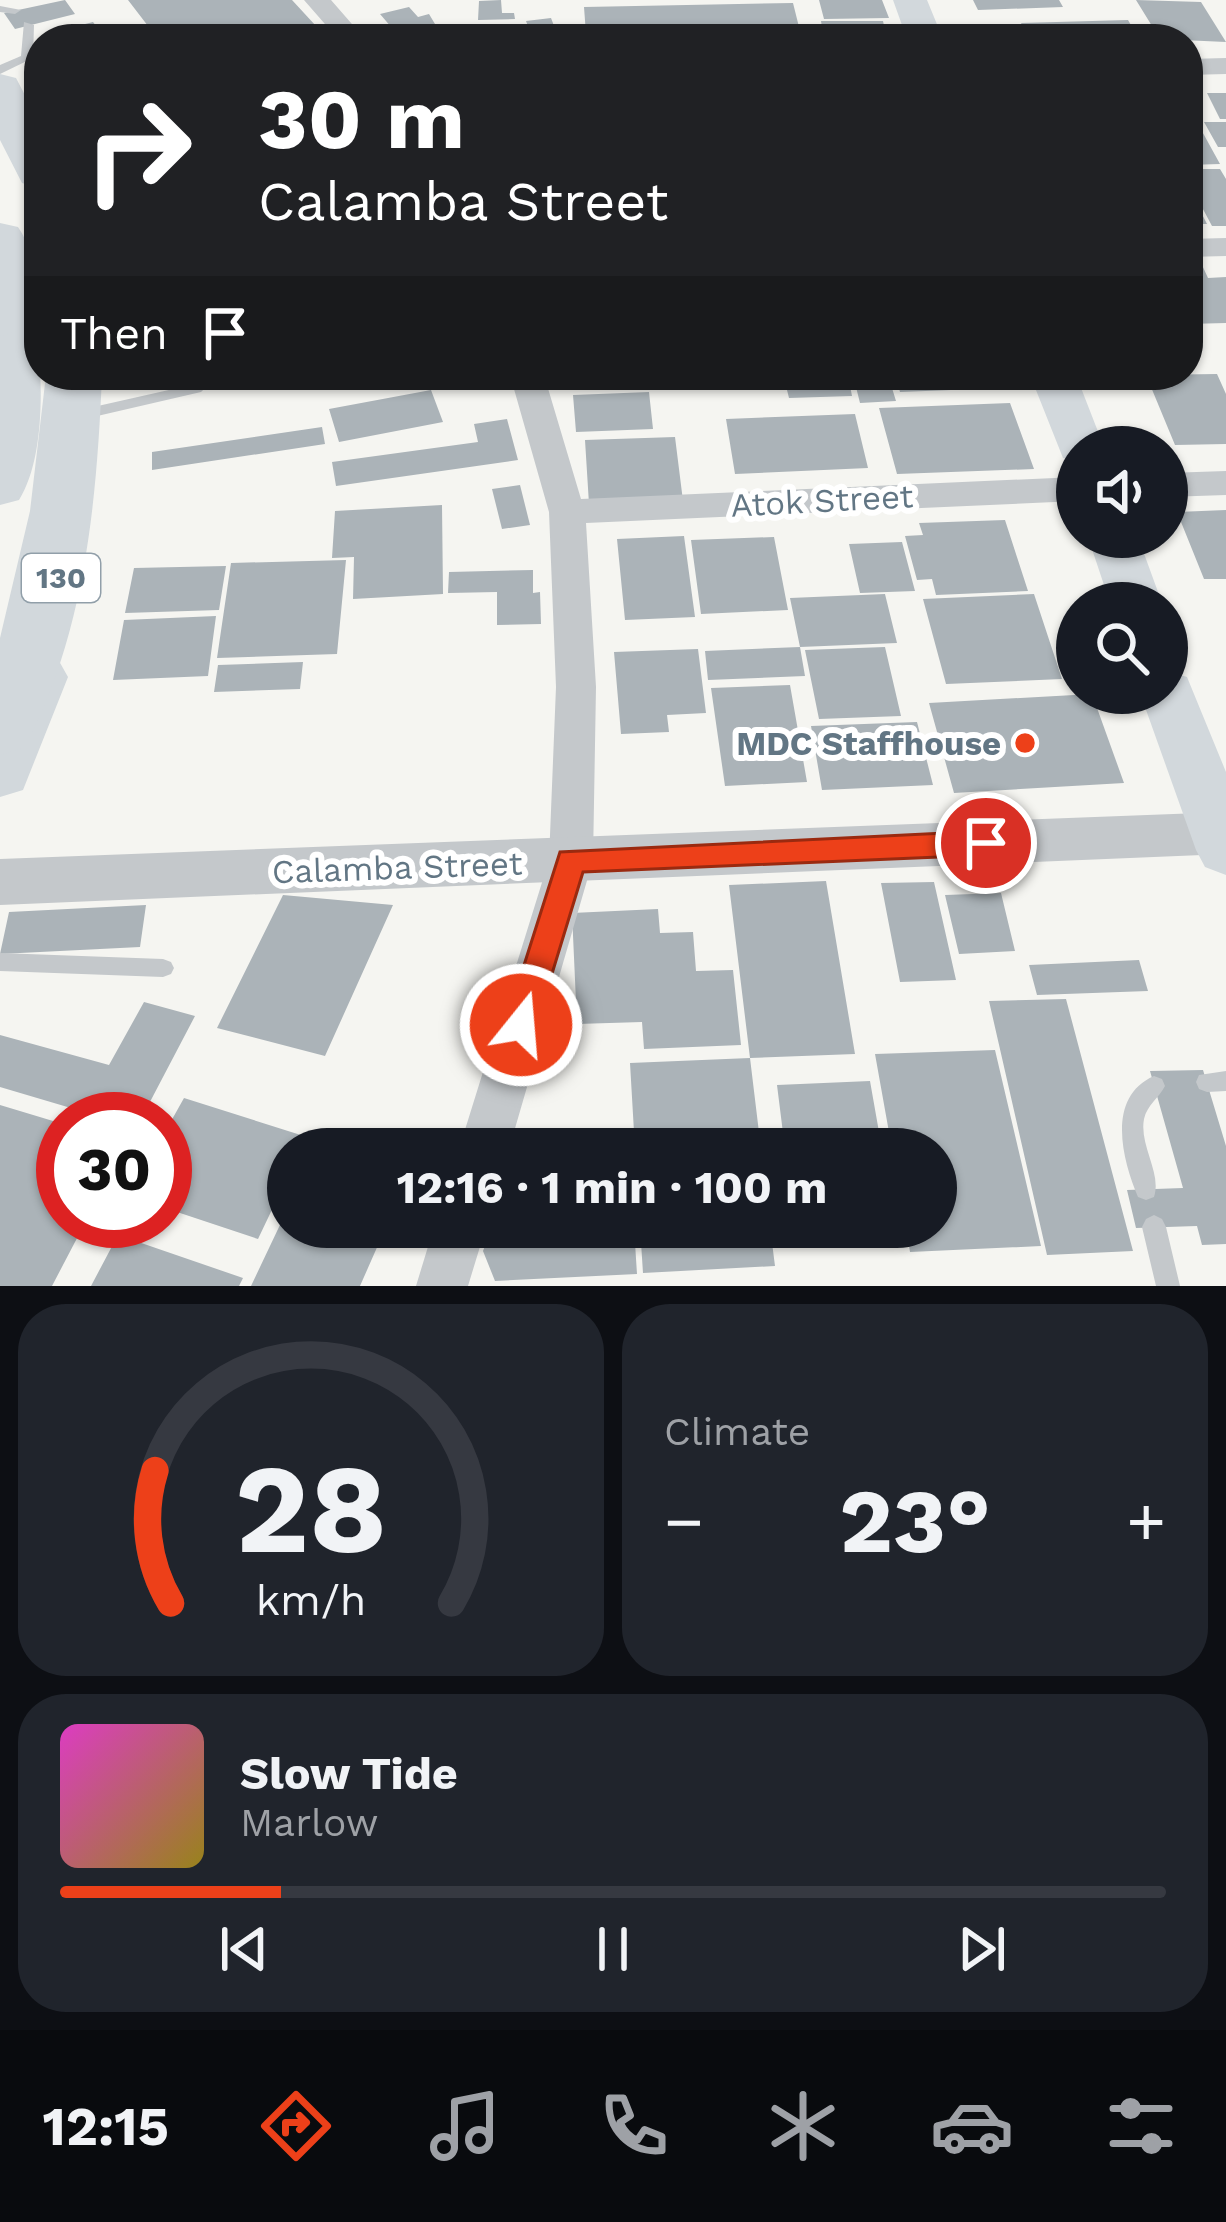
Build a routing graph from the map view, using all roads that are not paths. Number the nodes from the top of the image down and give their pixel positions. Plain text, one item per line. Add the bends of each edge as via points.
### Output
1 (317, 0) edge
2 (0, 9) edge
3 (15, 10) dead end
4 (339, 24) edge
5 (0, 88) edge
6 (0, 107) edge
7 (24, 140) edge
8 (24, 158) edge
9 (0, 238) edge
10 (0, 252) edge
11 (0, 320) edge
12 (78, 390) edge
13 (78, 390) edge
14 (531, 390) edge
15 (1059, 390) edge
16 (1072, 426) edge
17 (1226, 483) edge
18 (1188, 484) edge
19 (0, 487) edge
20 (1056, 490) edge
21 (76, 492) junction
22 (567, 512) junction
23 (0, 676) edge
24 (1176, 714) edge
25 (0, 729) edge
26 (0, 772) edge
27 (1224, 839) edge
28 (571, 860) junction
29 (0, 882) edge
30 (0, 962) edge
31 (163, 968) dead end
32 (1154, 1086) dead end
33 (490, 1128) edge
34 (1146, 1189) dead end
35 (1154, 1228) dead end
36 (454, 1248) edge
37 (442, 1286) edge
38 (1168, 1286) edge

1 - 4 street
2 - 3 lane
5 - 7 highway
6 - 8 main road
9 - 11 highway via 8,269
10 - 19 main road via 12,292
12 - 21 main road, 130
13 - 25 highway via 60,535 24,674
14 - 22 street
15 - 16 main road
17 - 18 street
20 - 22 street, Atok Street
21 - 23 highway
21 - 26 main road, 130 via 49,642
22 - 28 street via 576,687
24 - 27 main road
27 - 28 street, Calamba Street
28 - 29 street, Calamba Street
28 - 33 street
30 - 31 lane
32 - 34 lane via 1129,1122
35 - 38 lane
36 - 37 street

